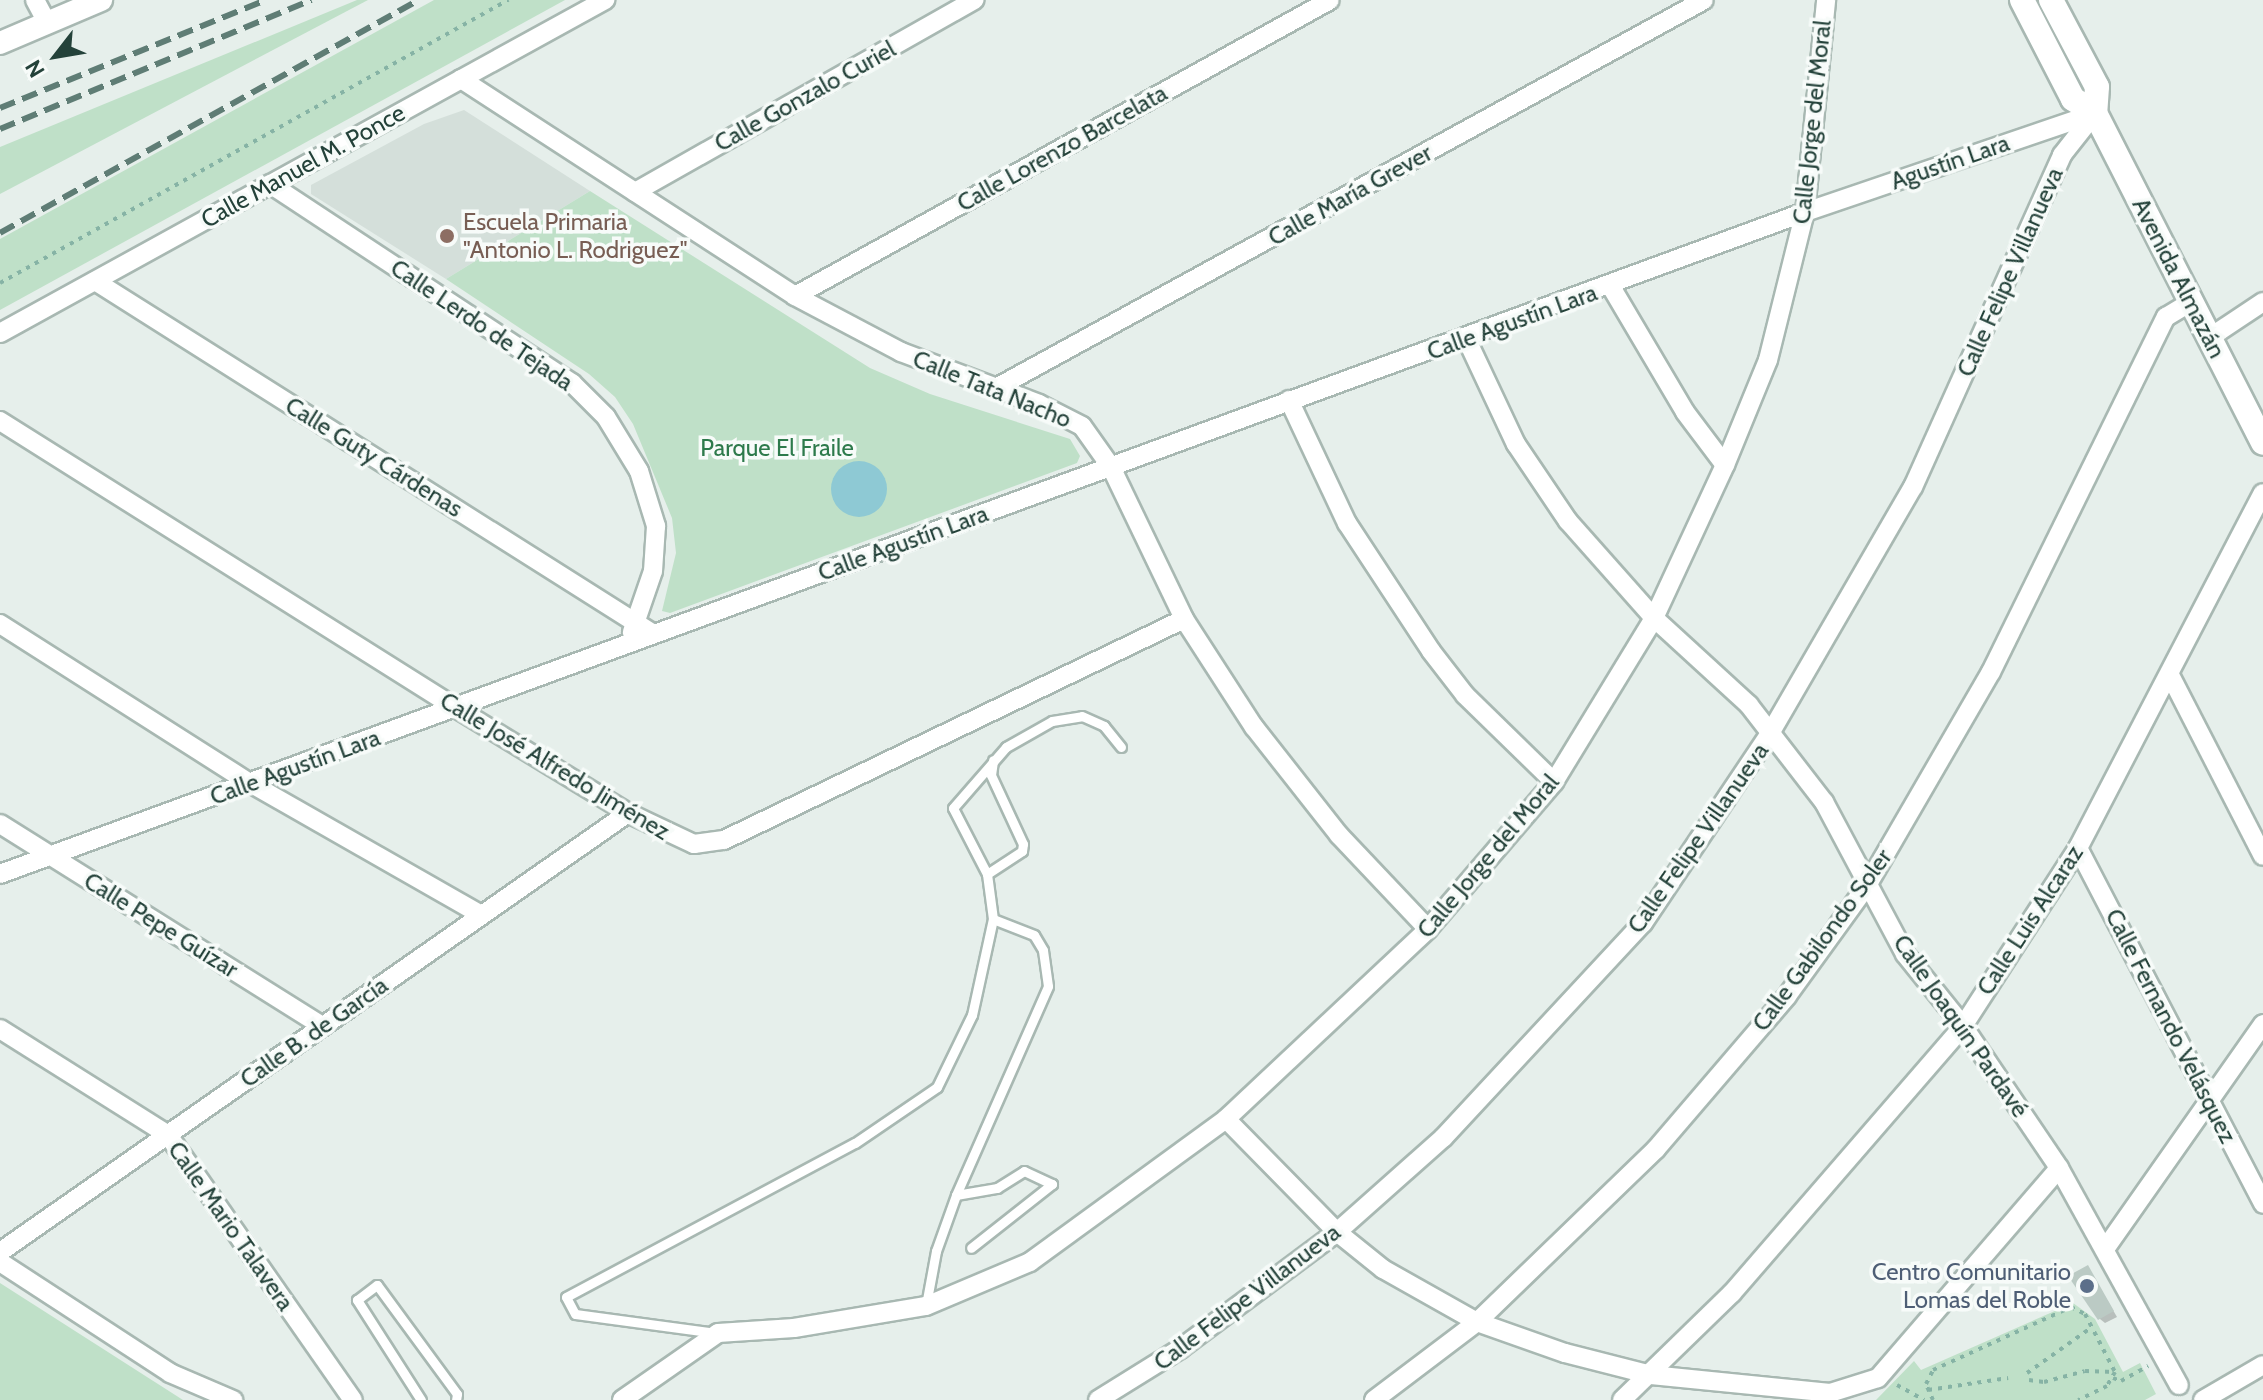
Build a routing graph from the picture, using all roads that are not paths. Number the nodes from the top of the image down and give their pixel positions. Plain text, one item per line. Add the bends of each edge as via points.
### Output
1 (35, 0) edge
2 (101, 0) edge
3 (605, 0) edge
4 (975, 0) edge
5 (1330, 0) edge
6 (1704, 0) edge
7 (1826, 0) edge
8 (2022, 0) edge
9 (2051, 0) edge
10 (48, 24) junction
11 (0, 43) edge
12 (461, 79) junction
13 (2095, 113) junction
14 (270, 184) junction
15 (635, 192) junction
16 (1805, 212) junction
17 (95, 281) junction
18 (1610, 285) junction
19 (795, 296) junction
20 (2191, 302) junction
21 (2263, 302) edge
22 (0, 333) edge
23 (2209, 338) junction
24 (1467, 340) junction
25 (996, 388) junction
26 (1289, 400) junction
27 (0, 421) edge
28 (2263, 443) edge
29 (1725, 465) junction
30 (1111, 467) junction
31 (2263, 493) edge
32 (1654, 618) junction
33 (1184, 619) junction
34 (636, 622) junction
35 (0, 624) edge
36 (652, 633) junction
37 (627, 643) junction
38 (2171, 677) junction
39 (456, 708) junction
40 (1772, 730) junction
41 (1121, 747) dead end
42 (993, 760) junction
43 (1554, 782) junction
44 (250, 783) junction
45 (628, 813) junction
46 (0, 824) edge
47 (2078, 848) junction
48 (50, 855) junction
49 (2263, 856) edge
50 (0, 874) edge
51 (987, 874) junction
52 (1868, 884) junction
53 (481, 915) junction
54 (993, 919) junction
55 (1428, 929) junction
56 (2263, 1024) edge
57 (322, 1026) junction
58 (1963, 1026) junction
59 (0, 1029) edge
60 (2210, 1101) junction
61 (1226, 1119) junction
62 (168, 1135) junction
63 (2059, 1168) junction
64 (956, 1195) junction
65 (2263, 1204) edge
66 (1337, 1232) junction
67 (971, 1248) dead end
68 (2105, 1249) junction
69 (0, 1252) edge
70 (0, 1262) edge
71 (926, 1306) junction
72 (1477, 1322) junction
73 (718, 1333) junction
74 (2263, 1365) edge
75 (1651, 1375) junction
76 (2179, 1385) dead end
77 (233, 1400) edge
78 (353, 1400) edge
79 (421, 1400) edge
80 (456, 1400) edge
81 (622, 1400) edge
82 (1098, 1400) edge
83 (1374, 1400) edge
84 (1622, 1400) edge
85 (2203, 1400) edge

1 - 10 street
2 - 10 street
3 - 12 street, Calle Manuel M. Ponce
4 - 15 street, Calle Gonzalo Curiel
5 - 19 street, Calle Lorenzo Barcelata
6 - 25 street, Calle María Grever
7 - 16 street, Calle Jorge del Moral
8 - 13 main road, Avenida Almazán via 2073,99
9 - 13 main road, Avenida Almazán via 2097,87
10 - 11 street
12 - 14 street, Calle Manuel M. Ponce
12 - 15 street, Calle Tata Nacho
13 - 16 street, Agustín Lara
13 - 20 main road, Avenida Almazán
13 - 40 street, Calle Felipe Villanueva via 2062,155 1913,487
14 - 17 street, Calle Manuel M. Ponce
14 - 34 street, Calle Lerdo de Tejada via 572,383 606,417 639,471 656,526 653,571
15 - 19 street, Calle Tata Nacho
16 - 18 street, Calle Agustín Lara
16 - 29 street, Calle Jorge del Moral via 1768,360
17 - 22 street, Calle Manuel M. Ponce
17 - 34 street, Calle Guty Cárdenas
18 - 24 street, Calle Agustín Lara
18 - 29 street via 1685,412
19 - 25 street, Calle Tata Nacho via 901,352
20 - 23 main road, Avenida Almazán
20 - 52 street, Calle Gabilondo Soler via 2166,317 1991,672
21 - 23 street
23 - 28 main road, Avenida Almazán
24 - 26 street, Calle Agustín Lara
24 - 32 street, Calle Joaquín Pardavé via 1516,444 1568,521
25 - 30 street, Calle Tata Nacho via 1082,426
26 - 30 street, Calle Agustín Lara
26 - 43 street via 1347,523 1431,651 1465,695
27 - 39 street, Calle José Alfredo Jiménez
29 - 32 street, Calle Jorge del Moral
30 - 33 street, Calle Tata Nacho
30 - 36 street, Calle Agustín Lara
31 - 38 street, Calle Luis Alcaraz
32 - 40 street, Calle Joaquín Pardavé
32 - 43 street, Calle Jorge del Moral
33 - 45 street, Calle José Alfredo Jiménez via 712,844 677,839
33 - 55 street, Calle Tata Nacho via 1289,775
34 - 36 street, Calle Guty Cárdenas
34 - 37 street, Calle Lerdo de Tejada
35 - 44 street
36 - 37 street, Calle Agustín Lara
37 - 39 street, Calle Agustín Lara
38 - 47 street, Calle Luis Alcaraz
38 - 49 street
39 - 44 street, Calle Agustín Lara
39 - 45 street, Calle José Alfredo Jiménez
40 - 52 street, Calle Joaquín Pardavé via 1824,802
40 - 66 street, Calle Felipe Villanueva via 1643,923 1443,1138
41 - 42 lane via 1092,718 1068,717 1020,737
42 - 51 lane via 953,808
42 - 51 lane via 991,775 1023,844 1022,851
43 - 55 street, Calle Jorge del Moral
44 - 48 street, Calle Agustín Lara
44 - 53 street
45 - 53 street, Calle B. de García
46 - 48 street, Calle Pepe Guízar
47 - 58 street, Calle Luis Alcaraz
47 - 60 street, Calle Fernando Velásquez
48 - 50 street, Calle Agustín Lara
48 - 57 street, Calle Pepe Guízar
51 - 54 lane
52 - 58 street, Calle Joaquín Pardavé via 1905,954
52 - 72 street, Calle Gabilondo Soler via 1787,996 1708,1092
53 - 57 street, Calle B. de García
54 - 64 lane via 1034,935 1047,965 1048,986
54 - 73 lane via 967,1033 937,1087 855,1143 566,1297 575,1314
55 - 61 street, Calle Jorge del Moral
56 - 60 street
57 - 62 street, Calle B. de García
58 - 63 street, Calle Joaquín Pardavé
58 - 75 street, Calle Luis Alcaraz via 1828,1187
59 - 62 street, Calle Mario Talavera
60 - 65 street, Calle Fernando Velásquez
60 - 68 street
61 - 66 street
61 - 71 street, Calle Jorge del Moral via 1030,1262
62 - 69 street, Calle B. de García
62 - 78 street, Calle Mario Talavera
63 - 68 street, Calle Joaquín Pardavé
63 - 75 street via 1888,1368 1861,1387 1830,1393
64 - 67 lane via 997,1188 1024,1171 1052,1184
64 - 71 lane via 936,1251
66 - 72 street via 1383,1269
66 - 82 street, Calle Felipe Villanueva via 1180,1349
68 - 76 street, Calle Joaquín Pardavé
70 - 77 street via 170,1373
71 - 73 street, Calle Jorge del Moral via 794,1328
72 - 75 street via 1565,1353
72 - 83 street, Calle Gabilondo Soler
73 - 81 street
74 - 85 street
75 - 84 street, Calle Luis Alcaraz
79 - 80 lane via 357,1300 377,1285 457,1394

